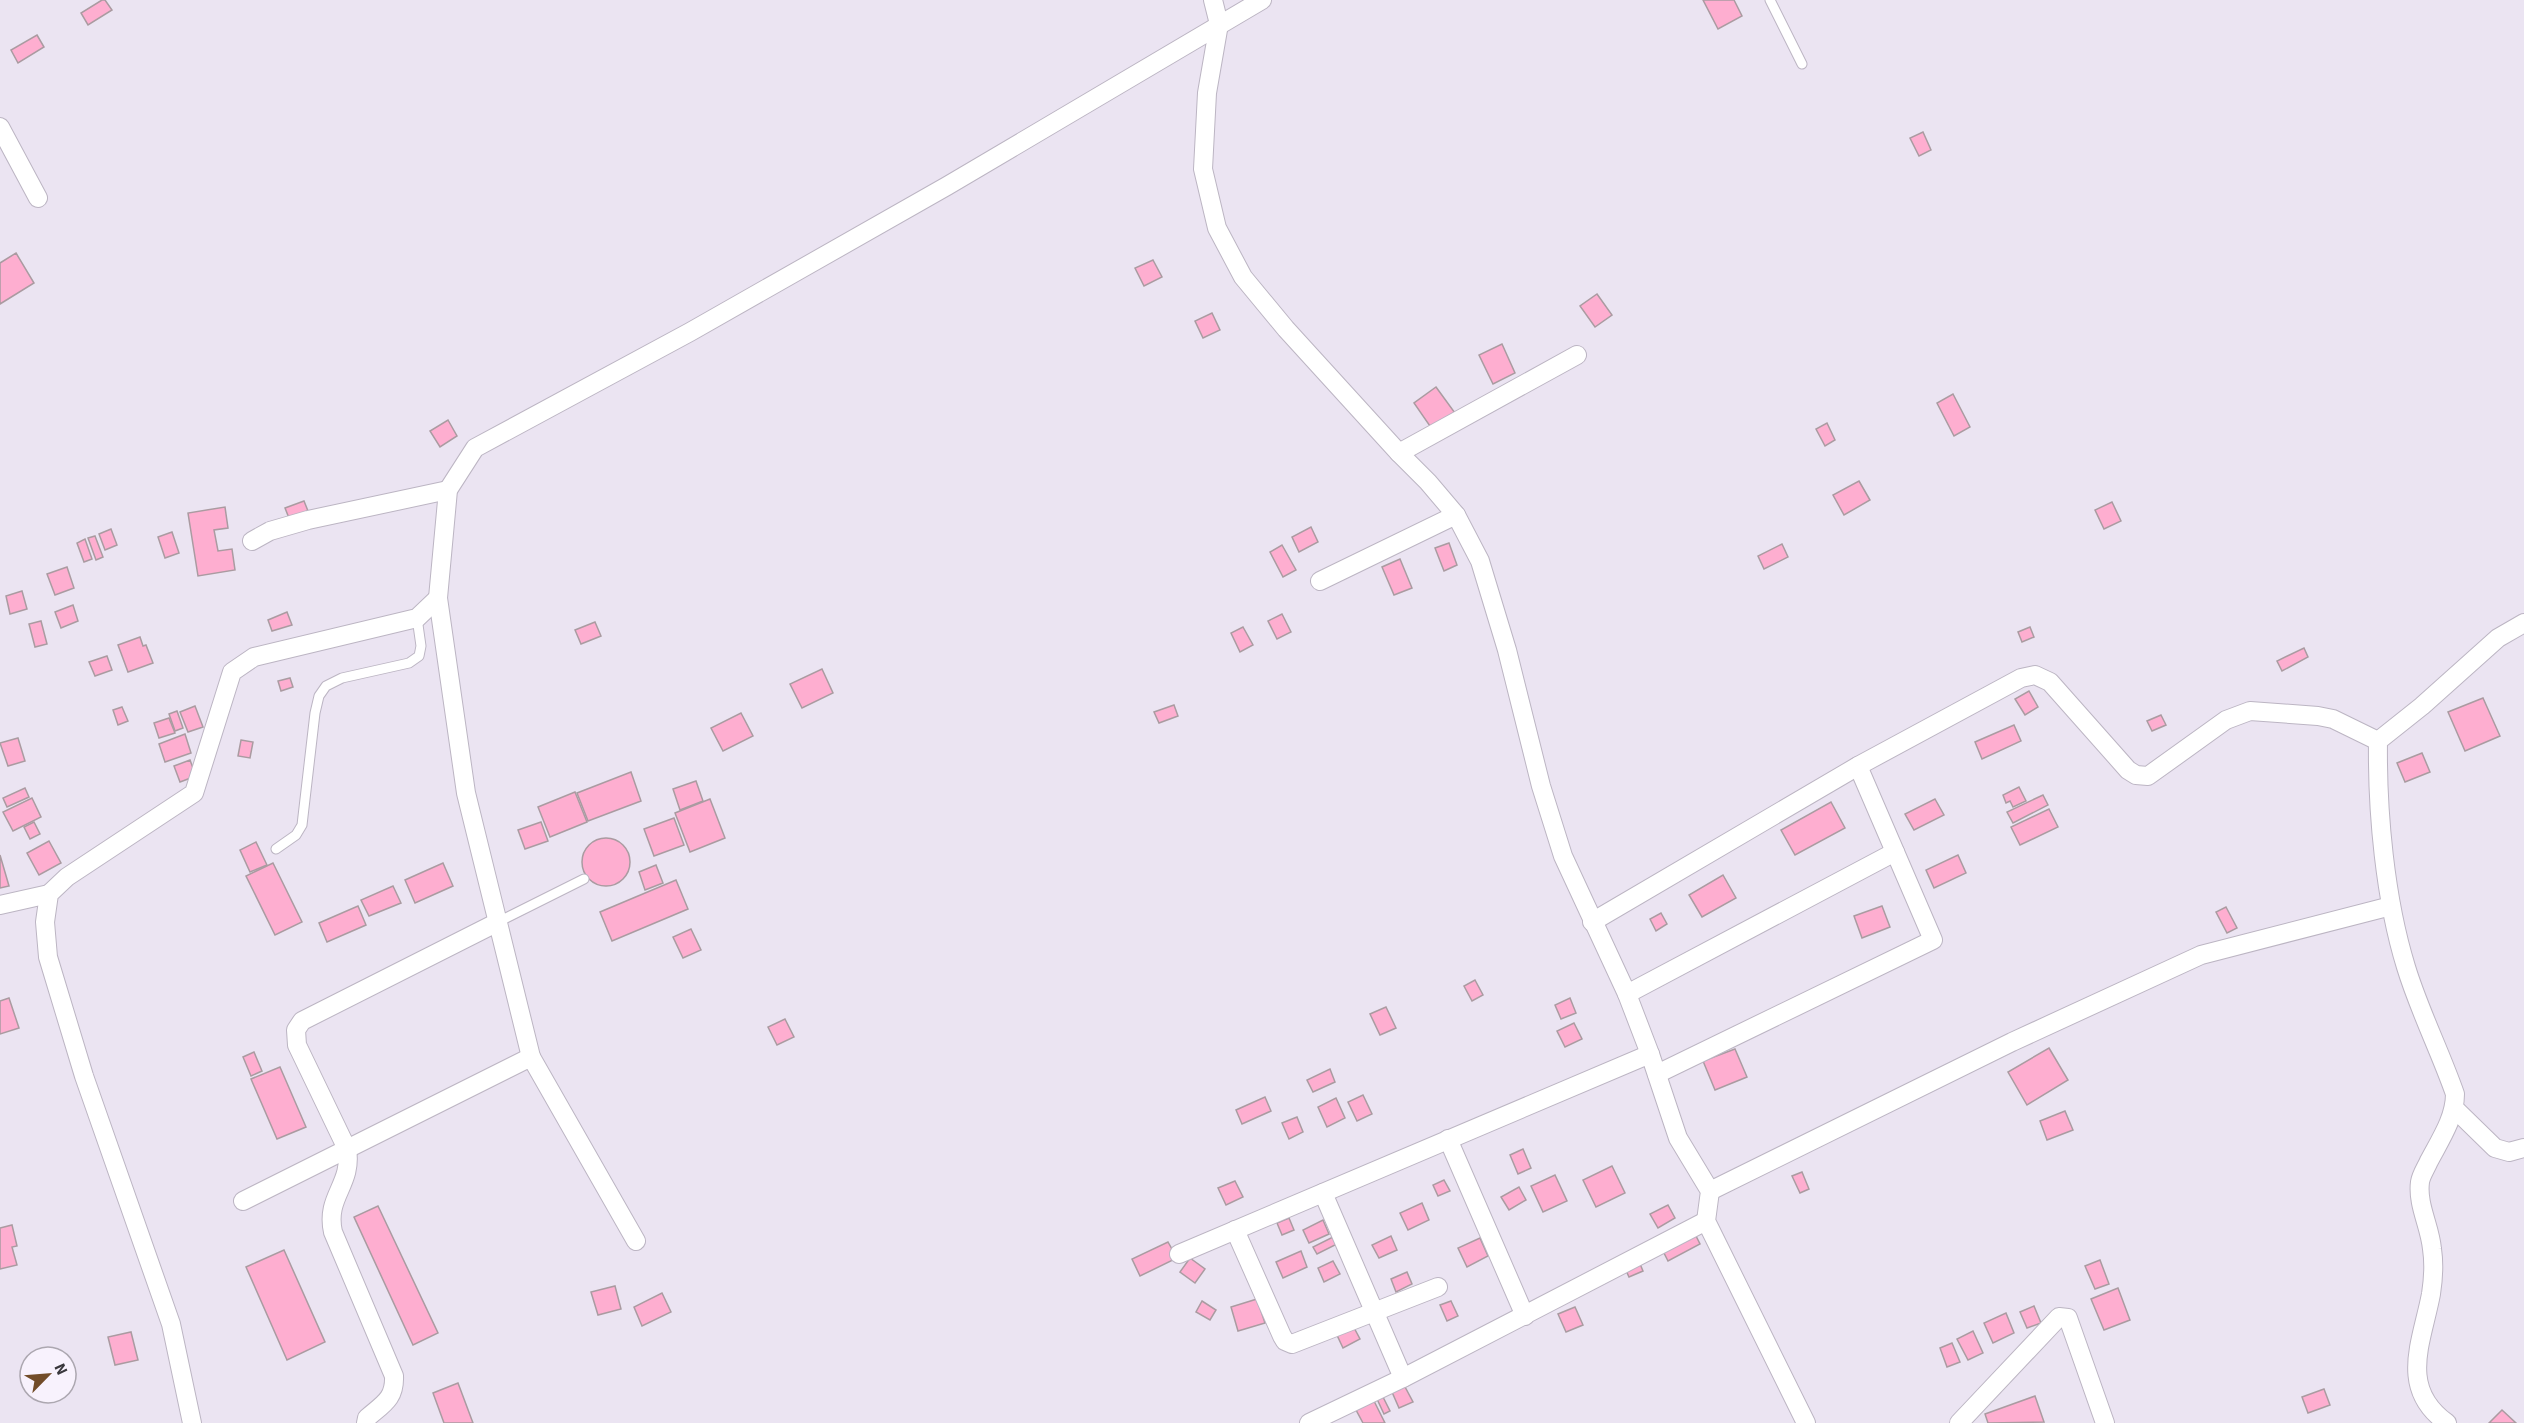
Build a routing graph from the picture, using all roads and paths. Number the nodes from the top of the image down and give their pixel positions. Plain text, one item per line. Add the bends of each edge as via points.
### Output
1 (1213, 0) edge
2 (1262, 0) edge
3 (1770, 0) edge
4 (1219, 24) junction
5 (1803, 64) dead end
6 (0, 127) edge
7 (38, 198) dead end
8 (1577, 355) dead end
9 (1399, 453) junction
10 (448, 490) junction
11 (1456, 515) junction
12 (252, 541) dead end
13 (1320, 581) dead end
14 (438, 598) junction
15 (417, 618) junction
16 (2524, 623) edge
17 (2378, 741) junction
18 (1858, 766) junction
19 (276, 849) dead end
20 (1895, 852) junction
21 (584, 879) dead end
22 (49, 894) junction
23 (0, 905) edge
24 (2391, 906) junction
25 (498, 921) junction
26 (1592, 922) junction
27 (1627, 994) junction
28 (1650, 1054) junction
29 (531, 1057) junction
30 (1657, 1074) junction
31 (2455, 1109) junction
32 (1448, 1139) junction
33 (2524, 1148) edge
34 (347, 1149) junction
35 (1710, 1191) junction
36 (1323, 1193) junction
37 (243, 1201) dead end
38 (1706, 1221) junction
39 (1235, 1230) junction
40 (636, 1242) dead end
41 (1179, 1254) dead end
42 (1438, 1287) dead end
43 (1375, 1312) junction
44 (1525, 1316) junction
45 (1403, 1378) junction
46 (192, 1423) edge
47 (366, 1423) edge
48 (1309, 1423) edge
49 (1806, 1423) edge
50 (1959, 1423) edge
51 (2105, 1423) edge
52 (2447, 1423) edge

1 - 4 street
2 - 4 street
3 - 5 lane
4 - 9 street via 1207,93 1203,169 1217,228 1244,278
4 - 10 street via 937,192 475,448
6 - 7 street
8 - 9 street
9 - 11 street
10 - 12 street via 308,520 270,531
10 - 14 street
11 - 13 street
11 - 26 street via 1480,561 1541,786 1563,856
14 - 15 street
14 - 25 street via 466,793
15 - 19 lane via 421,646 418,656 409,663 342,678 326,686 319,696 302,825 296,835
15 - 22 street via 254,657 232,672 194,793 67,877
16 - 17 street via 2498,638
17 - 18 street via 2318,716 2250,711 2226,720 2148,776 2136,775 2050,682 2035,675 2021,678
17 - 24 street
18 - 20 street
18 - 26 street
20 - 27 street
20 - 30 street via 1933,940
21 - 25 lane
22 - 23 street
22 - 46 street via 45,922 48,957 84,1076 171,1324
24 - 31 street via 2406,968 2455,1094
24 - 35 street via 2201,956 2012,1042
25 - 29 street
25 - 34 street via 302,1021 296,1030 297,1045
26 - 27 street
27 - 28 street
28 - 30 street
28 - 32 street
29 - 34 street
29 - 40 street
30 - 35 street via 1678,1138
31 - 33 street via 2495,1148 2509,1152
31 - 52 street via 2420,1180 2420,1199 2432,1248 2432,1282 2416,1372 2422,1396 2434,1414
32 - 36 street
32 - 44 street
34 - 37 street
34 - 47 street via 350,1164 330,1220 394,1376 391,1398
35 - 38 street
36 - 39 street
36 - 43 street
38 - 44 street
38 - 49 street
39 - 41 street
39 - 43 street via 1285,1341 1292,1344
42 - 43 street
43 - 45 street
44 - 45 street
45 - 48 street
50 - 51 street via 2059,1317 2068,1318

